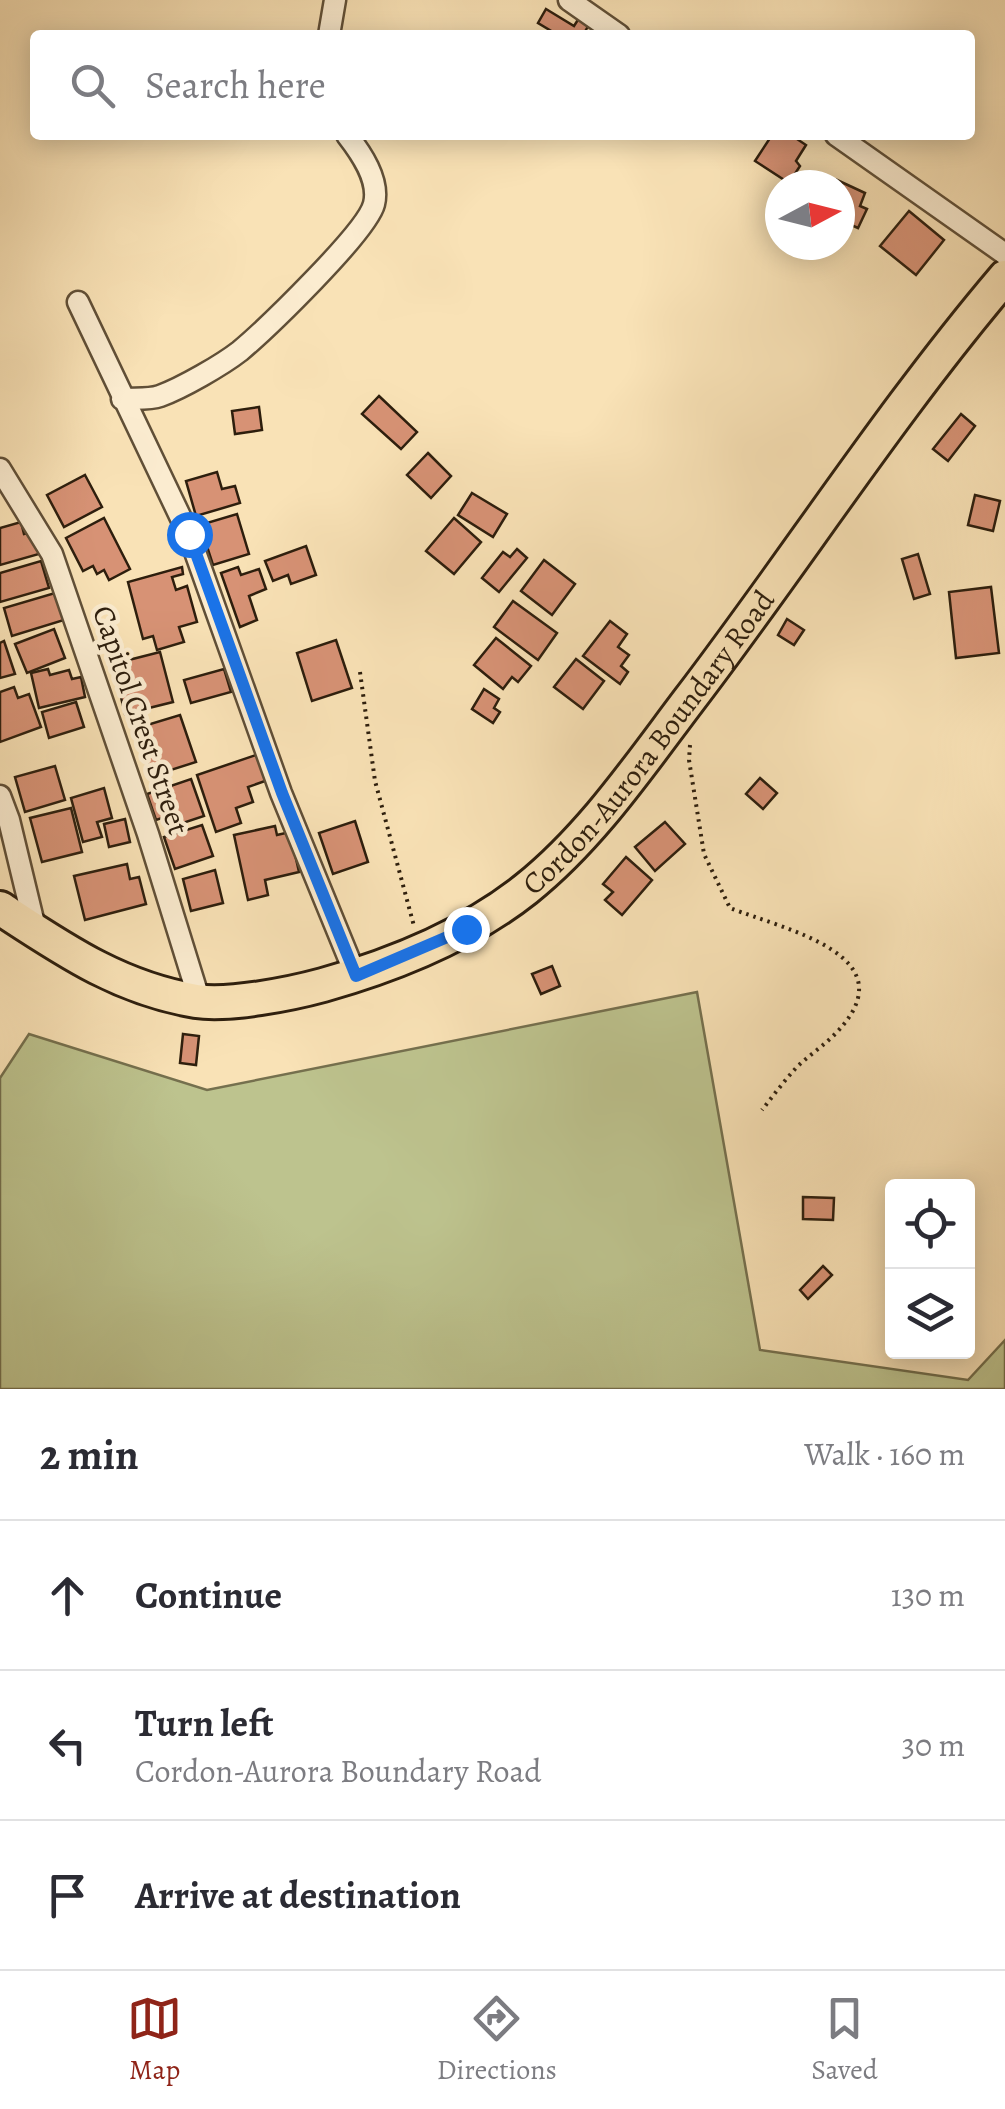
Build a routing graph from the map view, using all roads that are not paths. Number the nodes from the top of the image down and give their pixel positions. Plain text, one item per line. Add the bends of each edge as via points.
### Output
1 (335, 0) edge
2 (569, 0) edge
3 (331, 30) edge
4 (612, 30) edge
5 (351, 140) edge
6 (843, 140) edge
7 (1005, 254) edge
8 (1005, 277) edge
9 (78, 302) dead end
10 (122, 399) junction
11 (0, 469) edge
12 (0, 796) edge
13 (0, 908) edge
14 (36, 932) junction
15 (356, 976) junction
16 (200, 1002) junction

1 - 3 street
2 - 4 street
5 - 10 street via 375,199 344,249 240,351 159,397
6 - 7 street
8 - 15 main road, Cordon-Aurora Boundary Road via 946,346 605,810 526,889 466,929
9 - 10 street
10 - 15 street via 189,534
11 - 16 street, Capitol Crest Street via 52,554
12 - 14 street
13 - 14 main road, Cordon-Aurora Boundary Road
14 - 16 main road, Cordon-Aurora Boundary Road via 80,962 138,987
15 - 16 main road, Cordon-Aurora Boundary Road via 287,995

